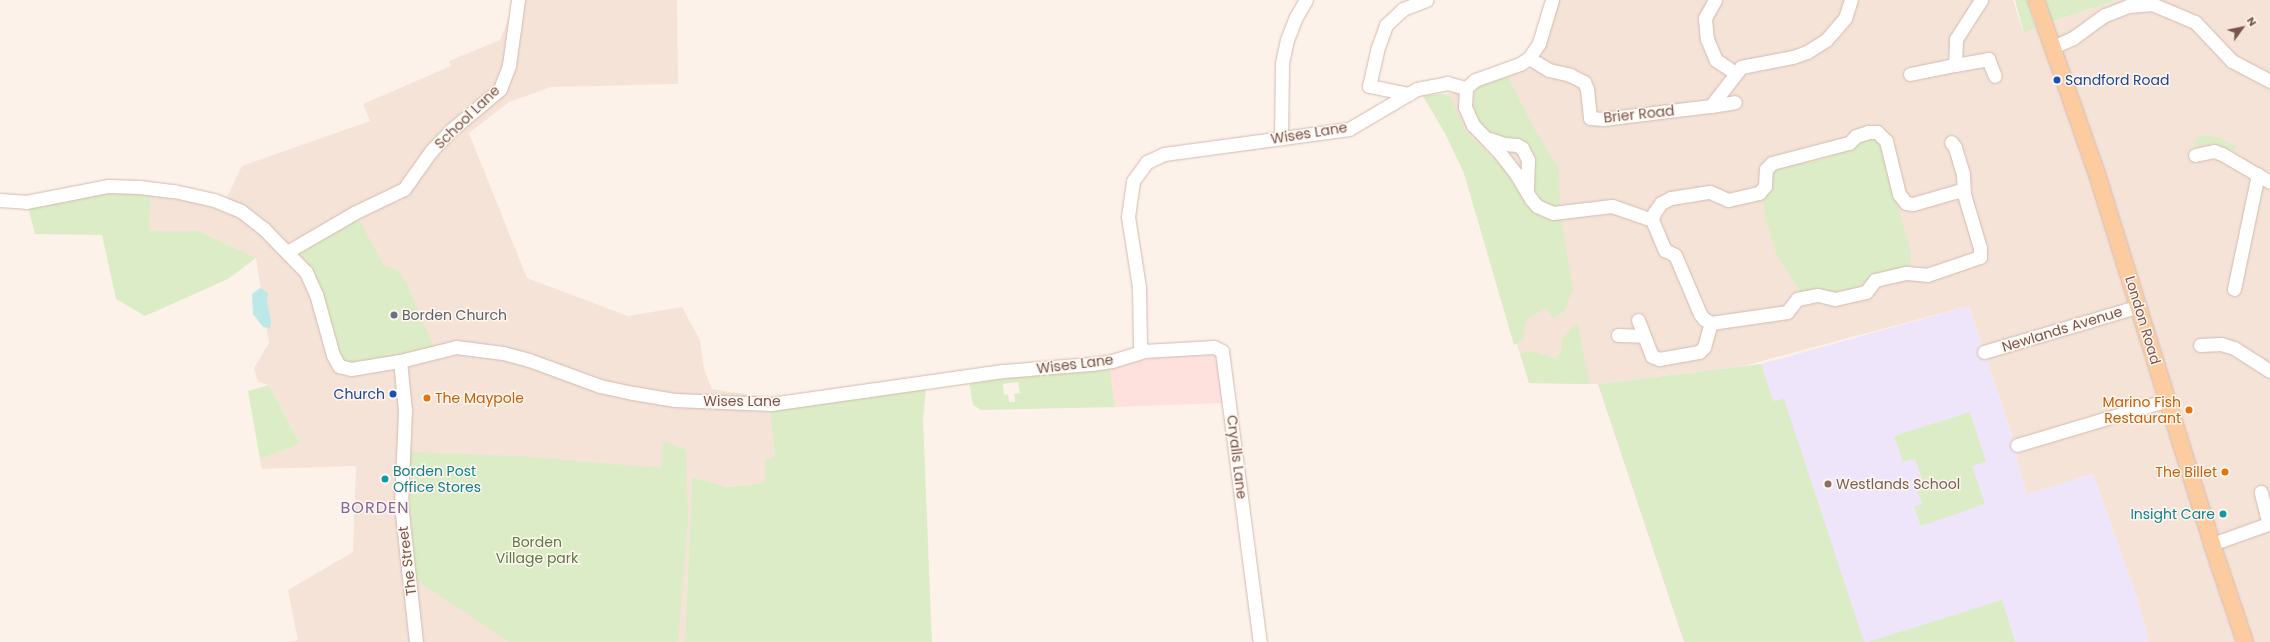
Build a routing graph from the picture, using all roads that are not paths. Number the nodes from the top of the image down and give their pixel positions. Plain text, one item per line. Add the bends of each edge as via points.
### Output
1 (518, 0) edge
2 (1306, 0) edge
3 (1426, 0) edge
4 (1552, 0) edge
5 (1715, 0) edge
6 (1851, 0) edge
7 (1981, 0) edge
8 (2036, 0) edge
9 (2053, 48) junction
10 (1529, 58) junction
11 (1955, 65) junction
12 (1735, 73) junction
13 (1910, 74) dead end
14 (1995, 76) dead end
15 (2270, 81) edge
16 (1466, 88) junction
17 (1409, 94) junction
18 (1735, 102) dead end
19 (1711, 106) junction
20 (1281, 138) junction
21 (1485, 138) junction
22 (1950, 147) dead end
23 (2195, 155) dead end
24 (2258, 174) junction
25 (2270, 182) edge
26 (1527, 193) junction
27 (1964, 194) junction
28 (0, 200) edge
29 (1652, 220) junction
30 (287, 252) junction
31 (2234, 289) dead end
32 (2140, 306) junction
33 (1638, 320) dead end
34 (1711, 323) junction
35 (1618, 335) dead end
36 (1643, 336) junction
37 (2200, 345) dead end
38 (1144, 351) junction
39 (1984, 352) dead end
40 (416, 358) junction
41 (400, 361) junction
42 (2270, 371) edge
43 (402, 385) junction
44 (2168, 400) junction
45 (2017, 445) dead end
46 (2260, 492) dead end
47 (2212, 544) junction
48 (416, 642) edge
49 (1260, 642) edge
50 (2245, 642) edge

1 - 30 street, School Lane via 509,65 500,89 450,131 431,151 404,189 354,213
2 - 20 street via 1291,29 1282,63
3 - 17 street via 1402,9 1386,25 1369,86
4 - 10 street via 1539,43
5 - 12 street via 1704,18 1707,39 1716,60
6 - 12 street via 1845,18 1831,36 1818,46 1793,57 1741,67
7 - 11 street via 1956,39
8 - 9 main road, London Road
9 - 15 street via 2073,38 2105,15 2129,6 2152,4 2195,22 2232,61
9 - 32 main road, London Road
10 - 16 street via 1520,64 1475,80
10 - 19 street, Brier Road via 1549,70 1570,75 1584,82 1590,118 1603,119
11 - 13 street
11 - 14 street via 1988,58
12 - 19 street
16 - 17 street, Wises Lane via 1447,83 1417,89
16 - 21 street via 1464,95 1468,114 1473,126
17 - 20 street, Wises Lane via 1349,129
18 - 19 street, Brier Road
20 - 38 street, Wises Lane via 1164,154 1147,162 1133,181 1128,217 1139,287 1140,345
21 - 26 street via 1516,174
21 - 26 street via 1522,148 1528,160
22 - 27 street via 1963,174
23 - 24 street via 2214,151
24 - 25 street
24 - 31 street
26 - 29 street via 1538,206 1553,213 1612,206
27 - 29 street via 1958,191 1913,204 1906,203 1899,194 1886,141 1876,132 1868,132 1856,136 1849,143 1772,163 1766,169 1765,186 1759,193 1728,200 1710,192 1672,198 1661,203
27 - 34 street via 1980,248 1978,259 1927,275 1906,273 1875,280 1866,292 1843,298 1830,300 1818,296 1796,299 1787,312
28 - 30 street via 26,202 108,186 174,191 214,200 240,211 264,229
29 - 34 street via 1665,250 1675,255 1700,314
30 - 41 street, Wises Lane via 306,272 316,294 333,355 340,366 351,369 363,368
32 - 39 street, Newlands Avenue
32 - 44 main road, London Road
33 - 36 street
34 - 36 street via 1704,347 1700,352 1691,354 1659,359 1652,356
35 - 36 street
37 - 42 street via 2222,344 2234,348
38 - 40 street, Wises Lane via 1092,364 1003,371 760,404 675,400 632,393 600,386 503,353 456,347
38 - 49 street, Cryalls Lane via 1214,347 1222,351
40 - 41 street, Wises Lane
40 - 43 street
41 - 43 street, The Street
43 - 48 street, The Street via 405,410 401,504
44 - 45 street
44 - 47 main road, London Road
46 - 47 street via 2268,521 2265,525
47 - 50 main road, London Road

